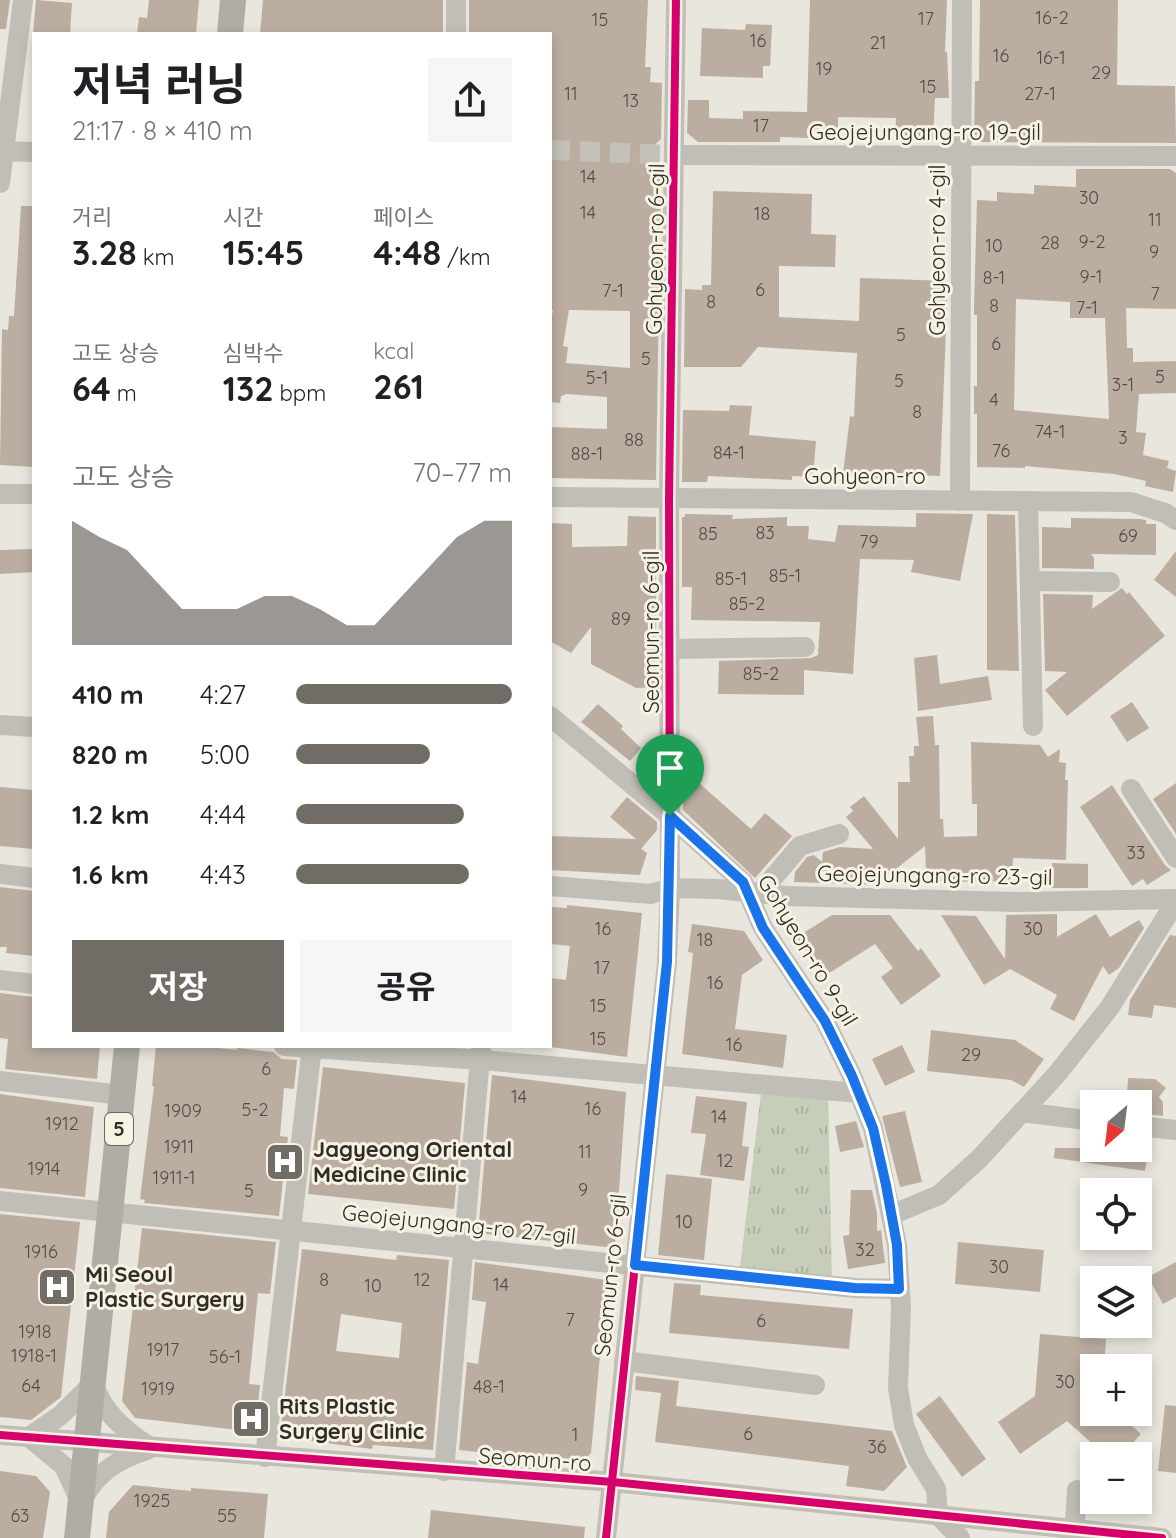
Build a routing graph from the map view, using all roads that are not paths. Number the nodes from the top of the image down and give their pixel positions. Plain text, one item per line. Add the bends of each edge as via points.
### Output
1 (23, 0) edge
2 (233, 0) edge
3 (456, 0) edge
4 (676, 0) edge
5 (962, 0) edge
6 (230, 32) edge
7 (456, 32) edge
8 (2, 151) edge
9 (32, 152) edge
10 (674, 155) junction
11 (961, 155) junction
12 (1176, 156) edge
13 (0, 183) edge
14 (0, 494) edge
15 (32, 494) edge
16 (552, 497) edge
17 (669, 499) junction
18 (960, 501) junction
19 (1028, 501) junction
20 (1176, 520) edge
21 (1030, 581) junction
22 (1110, 582) dead end
23 (805, 647) dead end
24 (670, 649) junction
25 (552, 718) edge
26 (0, 725) edge
27 (1033, 726) dead end
28 (32, 727) edge
29 (1131, 789) dead end
30 (670, 816) junction
31 (839, 834) dead end
32 (1176, 858) edge
33 (0, 874) edge
34 (32, 878) edge
35 (552, 886) edge
36 (670, 888) junction
37 (752, 892) junction
38 (1176, 900) edge
39 (0, 980) edge
40 (32, 984) edge
41 (127, 1048) edge
42 (312, 1048) edge
43 (340, 1048) edge
44 (481, 1053) edge
45 (656, 1075) junction
46 (0, 1081) edge
47 (859, 1093) junction
48 (122, 1095) junction
49 (1022, 1112) junction
50 (1080, 1119) edge
51 (1152, 1127) edge
52 (1176, 1130) edge
53 (0, 1201) edge
54 (110, 1212) junction
55 (891, 1215) junction
56 (291, 1230) junction
57 (464, 1250) junction
58 (635, 1265) junction
59 (899, 1289) junction
60 (624, 1361) junction
61 (93, 1383) junction
62 (815, 1385) dead end
63 (0, 1435) edge
64 (29, 1437) junction
65 (87, 1443) junction
66 (151, 1448) junction
67 (265, 1457) junction
68 (444, 1471) junction
69 (613, 1482) junction
70 (1077, 1490) dead end
71 (81, 1503) junction
72 (938, 1515) junction
73 (1074, 1534) edge
74 (77, 1538) edge
75 (606, 1538) edge
76 (960, 1538) edge
77 (1162, 1538) edge

1 - 8 street
2 - 6 main road
3 - 7 street
4 - 10 street, Gohyeon-ro 6-gil
5 - 11 street, Gohyeon-ro 4-gil
8 - 9 street
8 - 13 street
10 - 11 street, Geojejungang-ro 19-gil
10 - 17 street, Gohyeon-ro 6-gil
11 - 12 street, Geojejungang-ro 19-gil
11 - 18 street, Gohyeon-ro 4-gil
14 - 15 street
16 - 17 street, Gohyeon-ro
17 - 18 street, Gohyeon-ro
17 - 24 street, Seomun-ro 6-gil
18 - 19 street, Gohyeon-ro
19 - 20 street, Gohyeon-ro via 1131,502
19 - 21 street
21 - 22 street
21 - 27 street
23 - 24 street
24 - 30 street, Seomun-ro 6-gil
25 - 30 street, Gohyeon-ro 9-gil
26 - 28 street
29 - 32 street
30 - 36 street, Seomun-ro 6-gil
30 - 37 street, Gohyeon-ro 9-gil
31 - 37 street via 800,846
33 - 34 street
35 - 36 street, Geojejungang-ro 23-gil via 651,894
36 - 37 street, Geojejungang-ro 23-gil
36 - 45 street, Seomun-ro 6-gil
37 - 38 street, Geojejungang-ro 23-gil via 1003,901
37 - 47 street, Gohyeon-ro 9-gil via 763,928 825,1021
38 - 49 street, Geojejungang-ro 23-gil via 1110,1007
39 - 40 street
41 - 48 main road, 5
42 - 56 street
43 - 44 street
44 - 45 street
44 - 57 street
45 - 47 street
45 - 58 street, Seomun-ro 6-gil
46 - 48 street
47 - 55 street, Gohyeon-ro 9-gil via 873,1128
48 - 54 main road, 5
49 - 50 street
49 - 55 street, Geojejungang-ro 23-gil via 939,1195
51 - 52 street
53 - 54 street, Geojejungang-ro 27-gil
54 - 56 street, Geojejungang-ro 27-gil
54 - 61 main road, 5
55 - 59 street, Gohyeon-ro 9-gil
56 - 57 street, Geojejungang-ro 27-gil
56 - 67 street
57 - 58 street, Geojejungang-ro 27-gil
57 - 68 street
58 - 59 street, Geojejungang-ro 27-gil
58 - 60 street, Seomun-ro 6-gil
59 - 72 street, Gohyeon-ro 9-gil via 898,1388 904,1425 936,1489
60 - 62 street
60 - 69 street, Seomun-ro 6-gil
61 - 64 street
61 - 65 main road, 5
61 - 66 street via 112,1418
63 - 64 street, Seomun-ro
64 - 65 street, Seomun-ro
64 - 71 street via 64,1466
65 - 66 street, Seomun-ro
65 - 71 main road, 5
66 - 67 street, Seomun-ro
66 - 71 street via 128,1455 101,1473
67 - 68 street, Seomun-ro
68 - 69 street, Seomun-ro
69 - 72 street, Seomun-ro
69 - 75 street, Seomun-ro 6-gil
70 - 73 street
71 - 74 main road, 5
72 - 73 street, Seomun-ro
72 - 76 street
73 - 77 street, Seomun-ro

